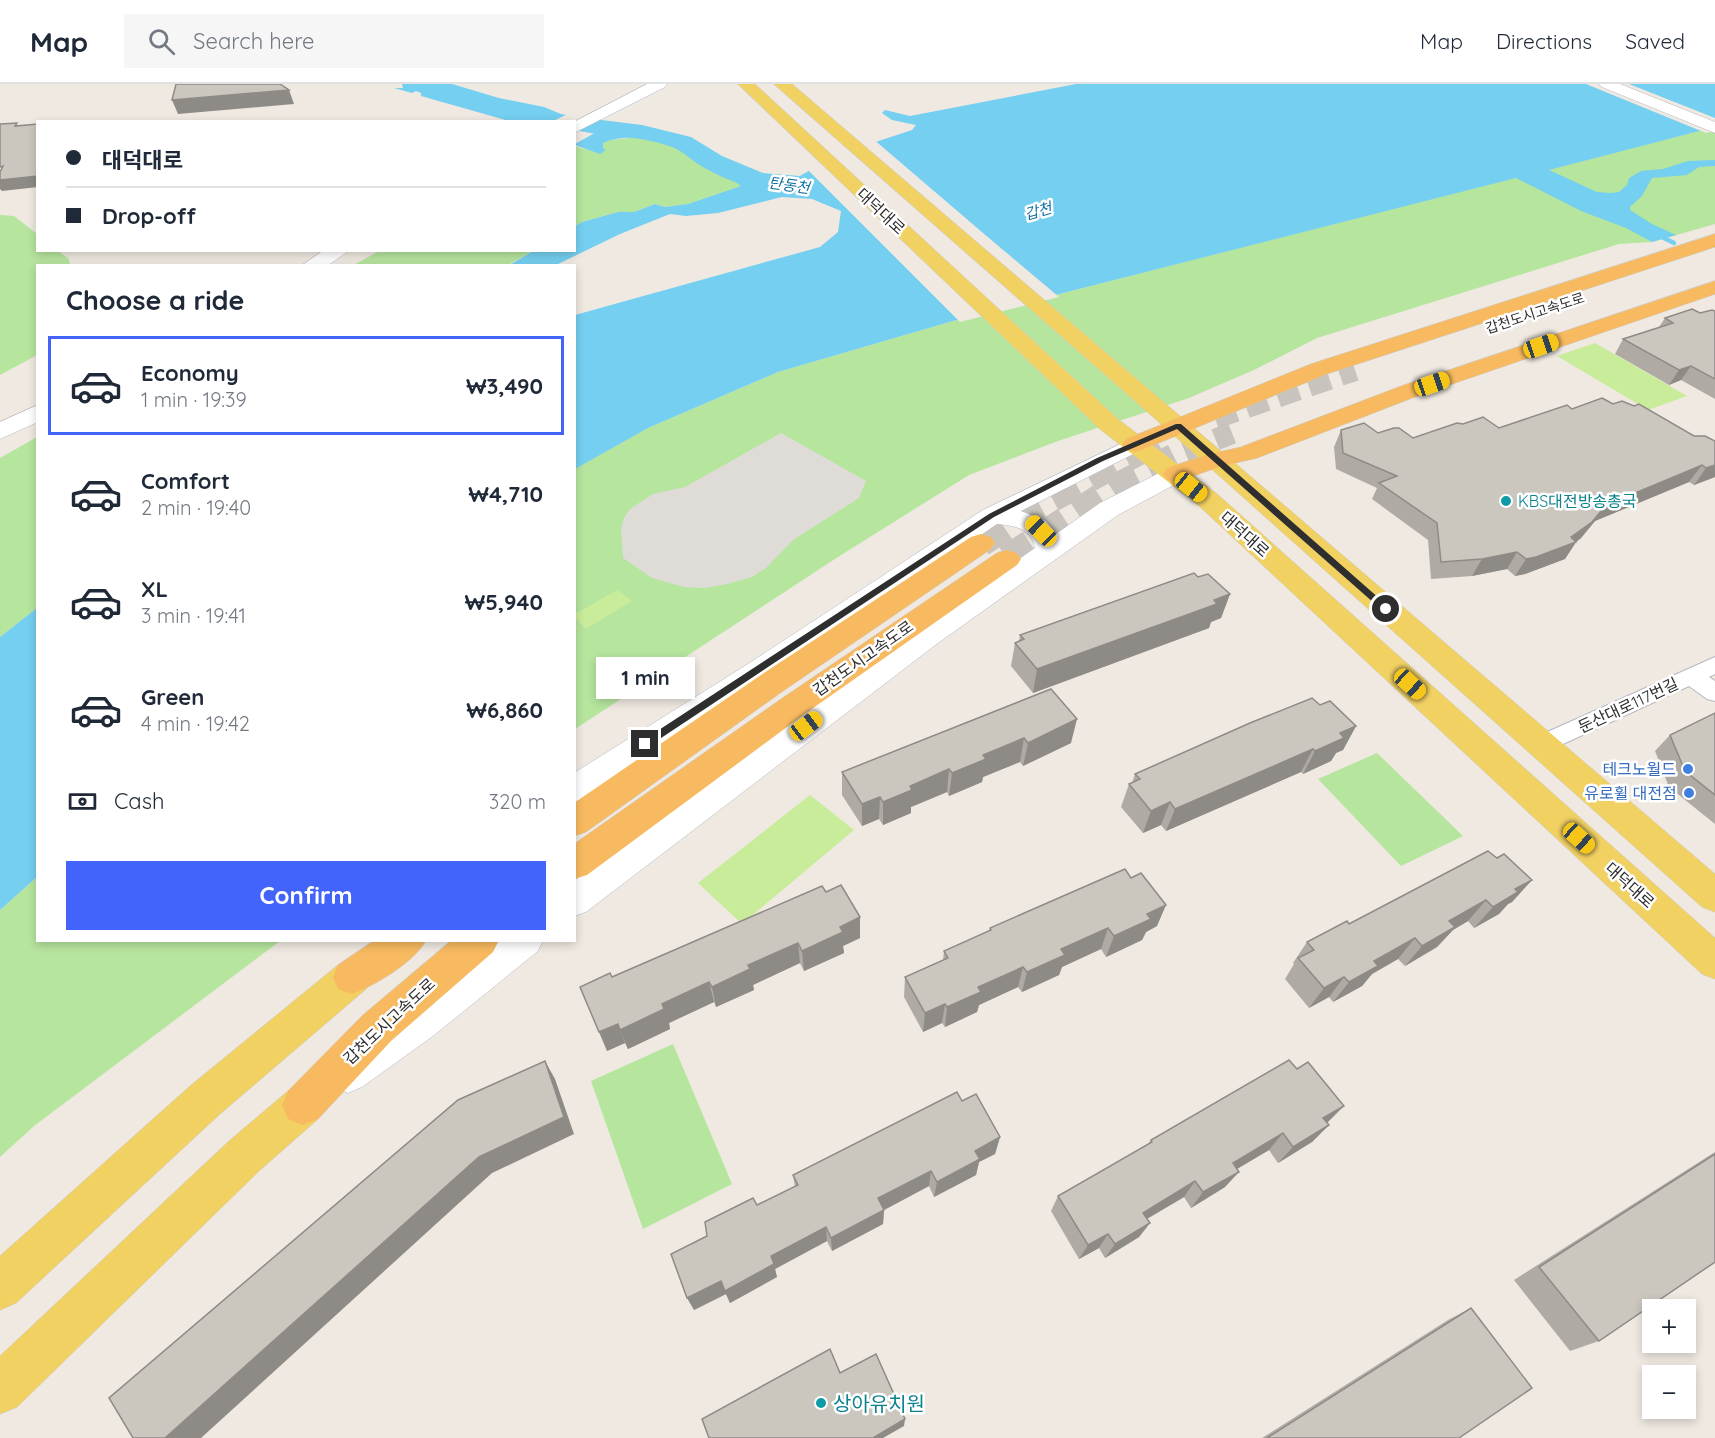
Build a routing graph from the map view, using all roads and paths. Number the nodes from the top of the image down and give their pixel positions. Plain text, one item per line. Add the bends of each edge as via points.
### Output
1 (659, 84) edge
2 (669, 84) edge
3 (782, 84) edge
4 (1607, 84) edge
5 (1622, 84) edge
6 (744, 86) edge
7 (636, 96) junction
8 (1715, 122) edge
9 (576, 127) edge
10 (1715, 128) edge
11 (1715, 240) edge
12 (336, 252) edge
13 (1715, 256) edge
14 (314, 264) edge
15 (1715, 272) edge
16 (1715, 287) edge
17 (1355, 370) tunnel mouth
18 (1326, 386) junction
19 (1373, 394) junction
20 (36, 413) edge
21 (1178, 426) junction
22 (0, 432) edge
23 (1135, 444) junction
24 (1215, 460) junction
25 (1176, 474) junction
26 (993, 539) junction
27 (1049, 553) junction
28 (1715, 665) edge
29 (1691, 676) junction
30 (1715, 693) edge
31 (1542, 744) junction
32 (576, 788) edge
33 (576, 821) edge
34 (576, 863) edge
35 (1715, 896) edge
36 (576, 900) edge
37 (384, 942) edge
38 (404, 942) edge
39 (478, 942) edge
40 (522, 942) edge
41 (1715, 962) edge
42 (352, 977) junction
43 (303, 1105) junction
44 (0, 1287) edge
45 (0, 1390) edge

1 - 7 main road
2 - 7 main road
3 - 21 main road, 대덕대로
4 - 10 street
5 - 8 street
6 - 23 main road, 대덕대로
7 - 9 main road
11 - 18 highway
12 - 14 main road
13 - 17 highway, 갑천도시고속도로
15 - 19 highway, 갑천도시고속도로
16 - 19 highway
18 - 19 highway via 1350,403
18 - 21 highway
19 - 24 highway via 1248,453
20 - 22 main road
21 - 23 highway
21 - 24 main road, 대덕대로
23 - 25 main road, 대덕대로
23 - 26 street
24 - 25 highway
24 - 31 main road, 대덕대로
25 - 27 street via 1118,504
25 - 41 main road, 대덕대로
26 - 27 street via 1013,516 1031,522 1049,544
26 - 32 street via 758,672
26 - 33 highway, 갑천도시고속도로 via 772,683
26 - 34 highway, 갑천도시고속도로 via 795,705
27 - 36 street via 928,636
28 - 29 street, 둔산대로117번길
29 - 30 street
29 - 31 street, 둔산대로117번길
31 - 35 main road, 대덕대로
37 - 42 street
38 - 42 highway
39 - 43 highway, 갑천도시고속도로 via 377,1028
40 - 43 street via 420,1024
42 - 44 main road via 205,1100
43 - 45 main road via 244,1156

